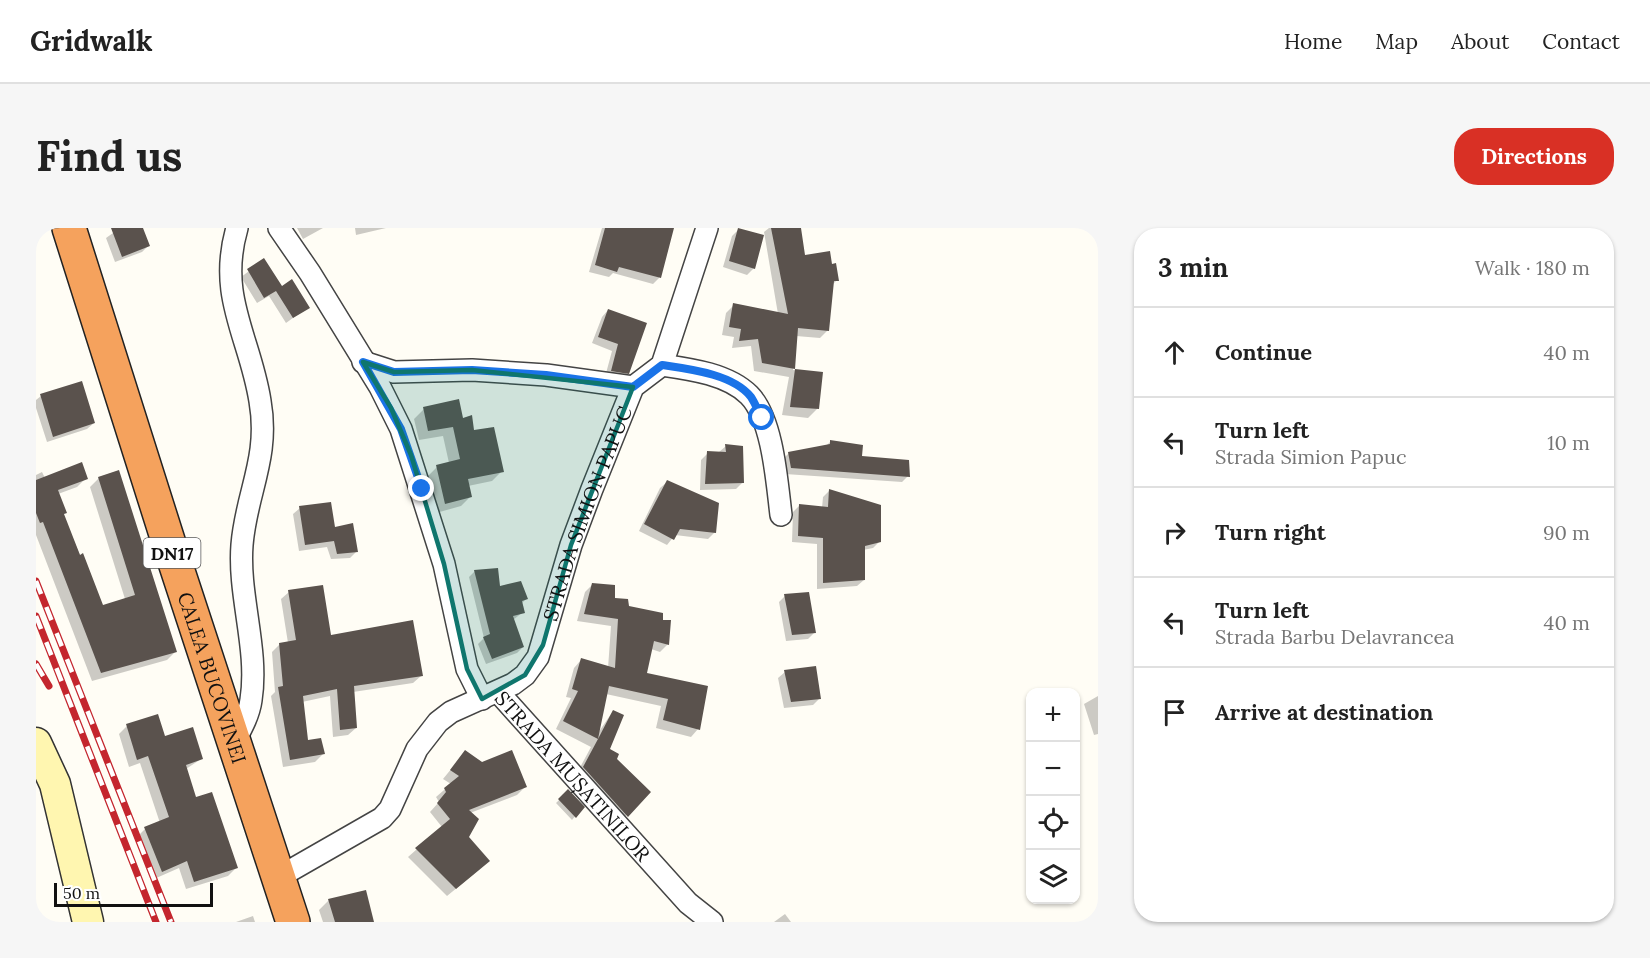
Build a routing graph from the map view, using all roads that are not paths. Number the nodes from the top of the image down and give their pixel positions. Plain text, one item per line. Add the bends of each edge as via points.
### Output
1 (69, 228) edge
2 (237, 228) edge
3 (279, 228) edge
4 (707, 228) edge
5 (363, 362) junction
6 (662, 365) junction
7 (633, 387) junction
8 (781, 515) dead end
9 (490, 696) junction
10 (234, 742) junction
11 (36, 743) edge
12 (279, 877) junction
13 (707, 921) edge
14 (88, 922) edge
15 (293, 922) edge

1 - 10 highway, CALEA BUCOVINEI / DN17
2 - 10 street via 229,268 230,294 254,376 263,426 260,466 242,546 251,700
3 - 5 street
4 - 6 street
5 - 7 street via 394,372 472,370
5 - 9 street via 391,408 411,455 444,564 467,669
6 - 7 street, STRADA SIMION PAPUC
6 - 8 street via 721,379 750,396 762,418 771,450
7 - 9 street, STRADA SIMION PAPUC via 571,545 538,657 525,675
9 - 12 street, STRADA MUȘATINILOR via 451,712 427,735 382,818
9 - 13 street, STRADA MUȘATINILOR
10 - 12 highway, CALEA BUCOVINEI / DN17
11 - 14 street via 55,784
12 - 15 highway, CALEA BUCOVINEI / DN17

